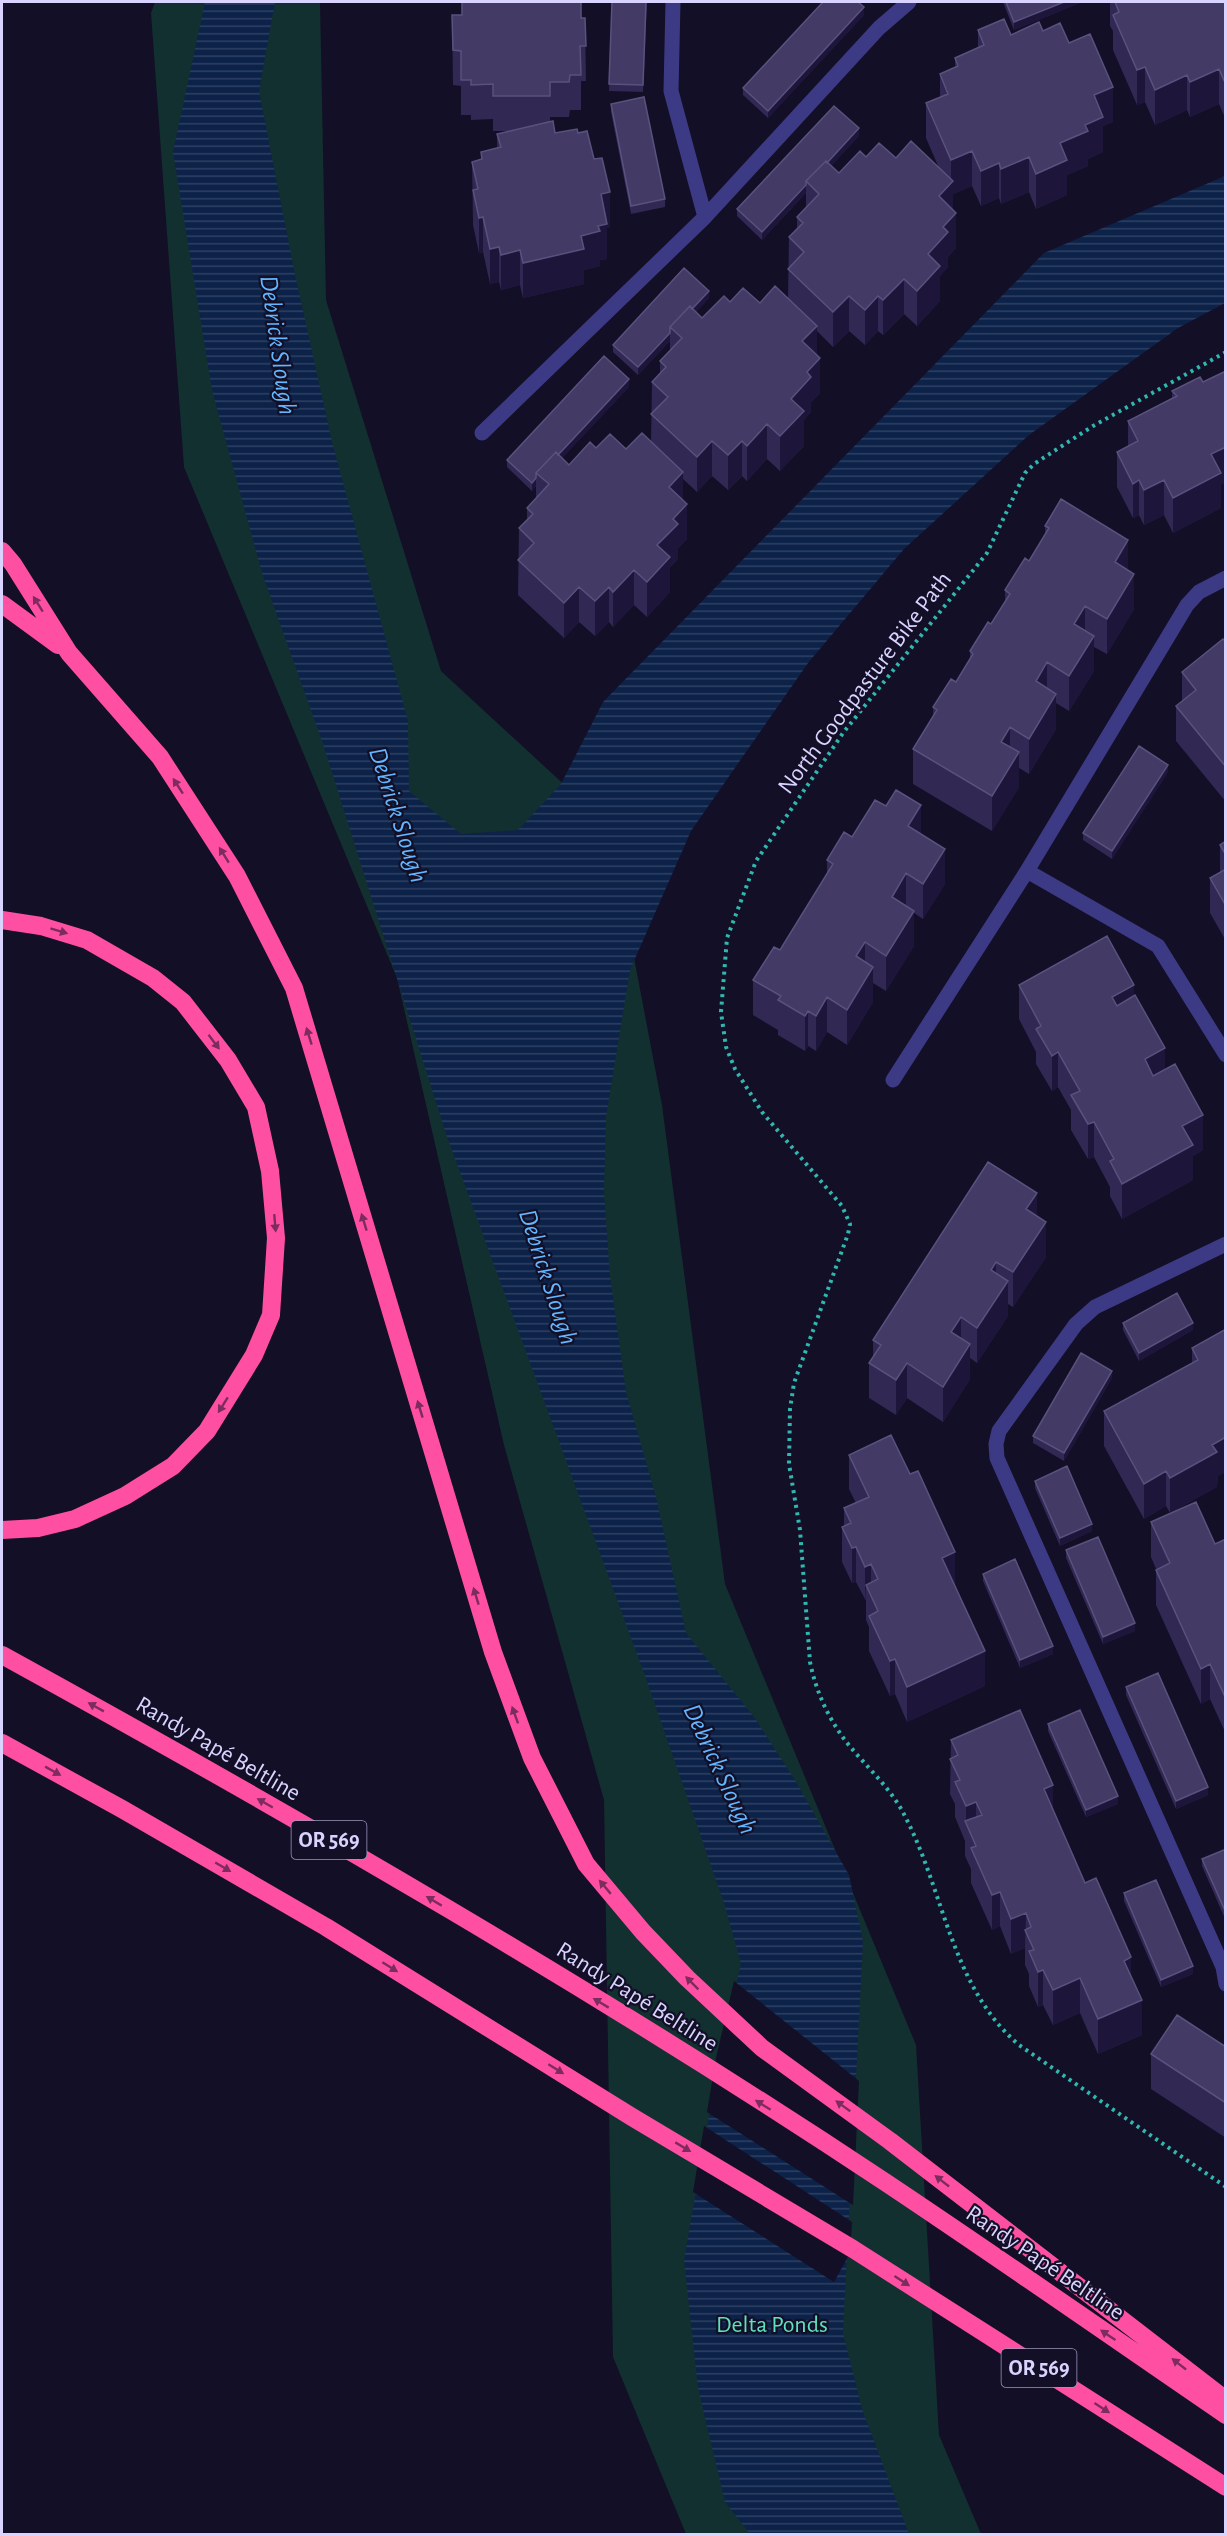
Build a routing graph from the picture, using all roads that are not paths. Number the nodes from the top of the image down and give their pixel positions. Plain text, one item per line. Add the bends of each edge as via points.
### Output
1 (673, 2) edge
2 (909, 2) edge
3 (705, 217) junction
4 (482, 433) dead end
5 (2, 551) edge
6 (1226, 578) edge
7 (2, 604) edge
8 (69, 653) junction
9 (1027, 872) junction
10 (2, 920) edge
11 (1226, 1055) edge
12 (893, 1080) dead end
13 (1226, 1244) edge
14 (2, 1530) edge
15 (2, 1655) edge
16 (2, 1743) edge
17 (1226, 1984) edge
18 (1226, 2400) edge
19 (1226, 2415) edge
20 (1226, 2487) edge

1 - 3 lane via 671,91
2 - 3 lane via 879,28
3 - 4 lane
8 -> 5 highway
6 - 9 lane via 1199,592 1187,605
7 - 8 highway
18 -> 8 highway via 890,2140 762,2048 643,1932 586,1864 537,1768 493,1652 294,988 237,876 160,757
9 - 11 lane via 1158,946
9 - 12 lane
10 -> 14 highway via 41,926 87,940 153,978 183,1002 228,1060 256,1107 270,1171 276,1238 271,1315 254,1355 207,1431 173,1466 125,1496 75,1520
13 - 17 lane via 1095,1307 1076,1324 999,1431 996,1444 997,1458 1223,1967
19 -> 15 highway, Randy Papé Beltline / OR 569 via 884,2181 651,2033 389,1874
16 -> 20 highway, OR 569 via 326,1926 853,2249

